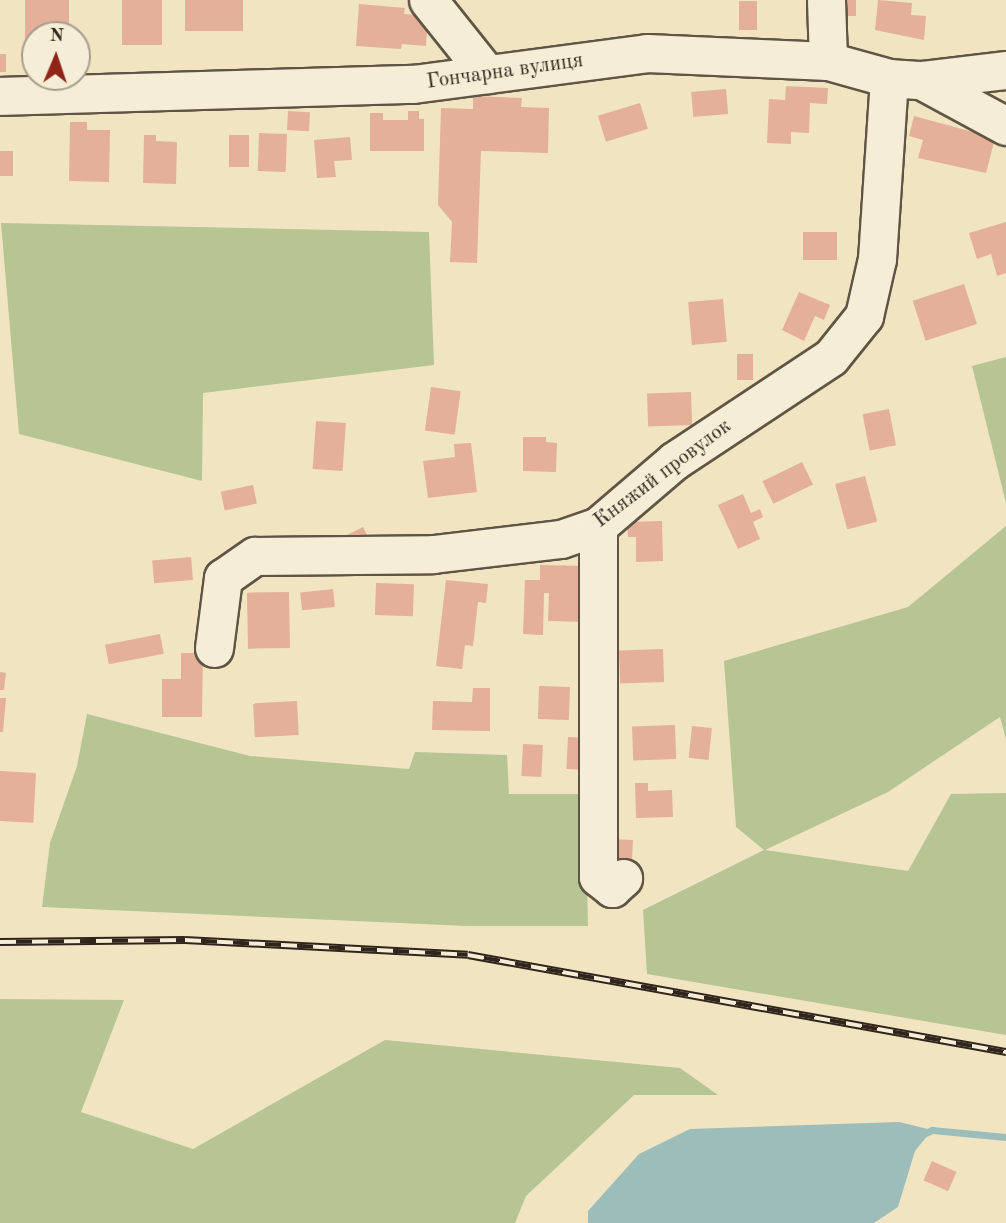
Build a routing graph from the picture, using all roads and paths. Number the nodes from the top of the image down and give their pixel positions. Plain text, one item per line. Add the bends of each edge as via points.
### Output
1 (428, 0) edge
2 (826, 0) edge
3 (828, 61) junction
4 (1006, 69) edge
5 (486, 74) junction
6 (905, 79) junction
7 (0, 96) edge
8 (1006, 126) edge
9 (598, 526) junction
10 (214, 648) dead end
11 (623, 878) dead end

1 - 5 street
2 - 3 street
3 - 5 street, Гончарна вулиця via 648,53
3 - 6 street, Гончарна вулиця
4 - 6 street, Гончарна вулиця
5 - 7 street, Гончарна вулиця via 413,84
6 - 8 street
6 - 9 street, Княжий провулок via 864,316 831,357 674,461
9 - 10 street, Княжий провулок via 561,539 433,554 255,556 222,578
9 - 11 street via 598,877 612,888

